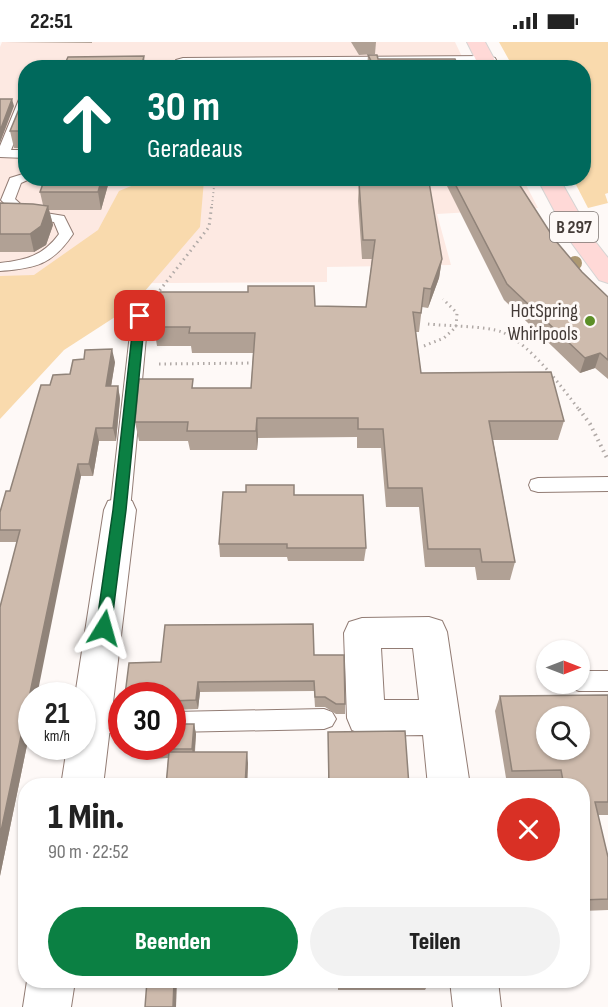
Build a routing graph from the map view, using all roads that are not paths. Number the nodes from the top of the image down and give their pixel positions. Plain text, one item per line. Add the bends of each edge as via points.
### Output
1 (476, 42) edge
2 (184, 59) edge
3 (235, 60) edge
4 (486, 60) edge
5 (18, 117) edge
6 (18, 154) edge
7 (18, 180) edge
8 (552, 186) edge
9 (0, 267) edge
10 (608, 275) edge
11 (140, 316) road end
12 (608, 484) edge
13 (538, 485) dead end
14 (120, 510) joint
15 (590, 681) edge
16 (608, 681) edge
17 (440, 717) dead end
18 (324, 719) dead end
19 (186, 722) edge
20 (106, 723) edge
21 (84, 778) edge
22 (447, 778) edge
23 (50, 988) edge
24 (475, 988) edge
25 (47, 1007) edge
26 (477, 1007) edge

1 - 4 main road
2 - 3 street
5 - 6 lane via 3,154
7 - 9 lane via 8,200 23,214 59,219 66,234 54,252 33,264
8 - 10 main road, B 297 via 583,242
11 - 14 lane
12 - 13 lane
14 - 20 street
15 - 16 lane
17 - 22 street
18 - 19 lane
20 - 21 street
23 - 25 street
24 - 26 street

